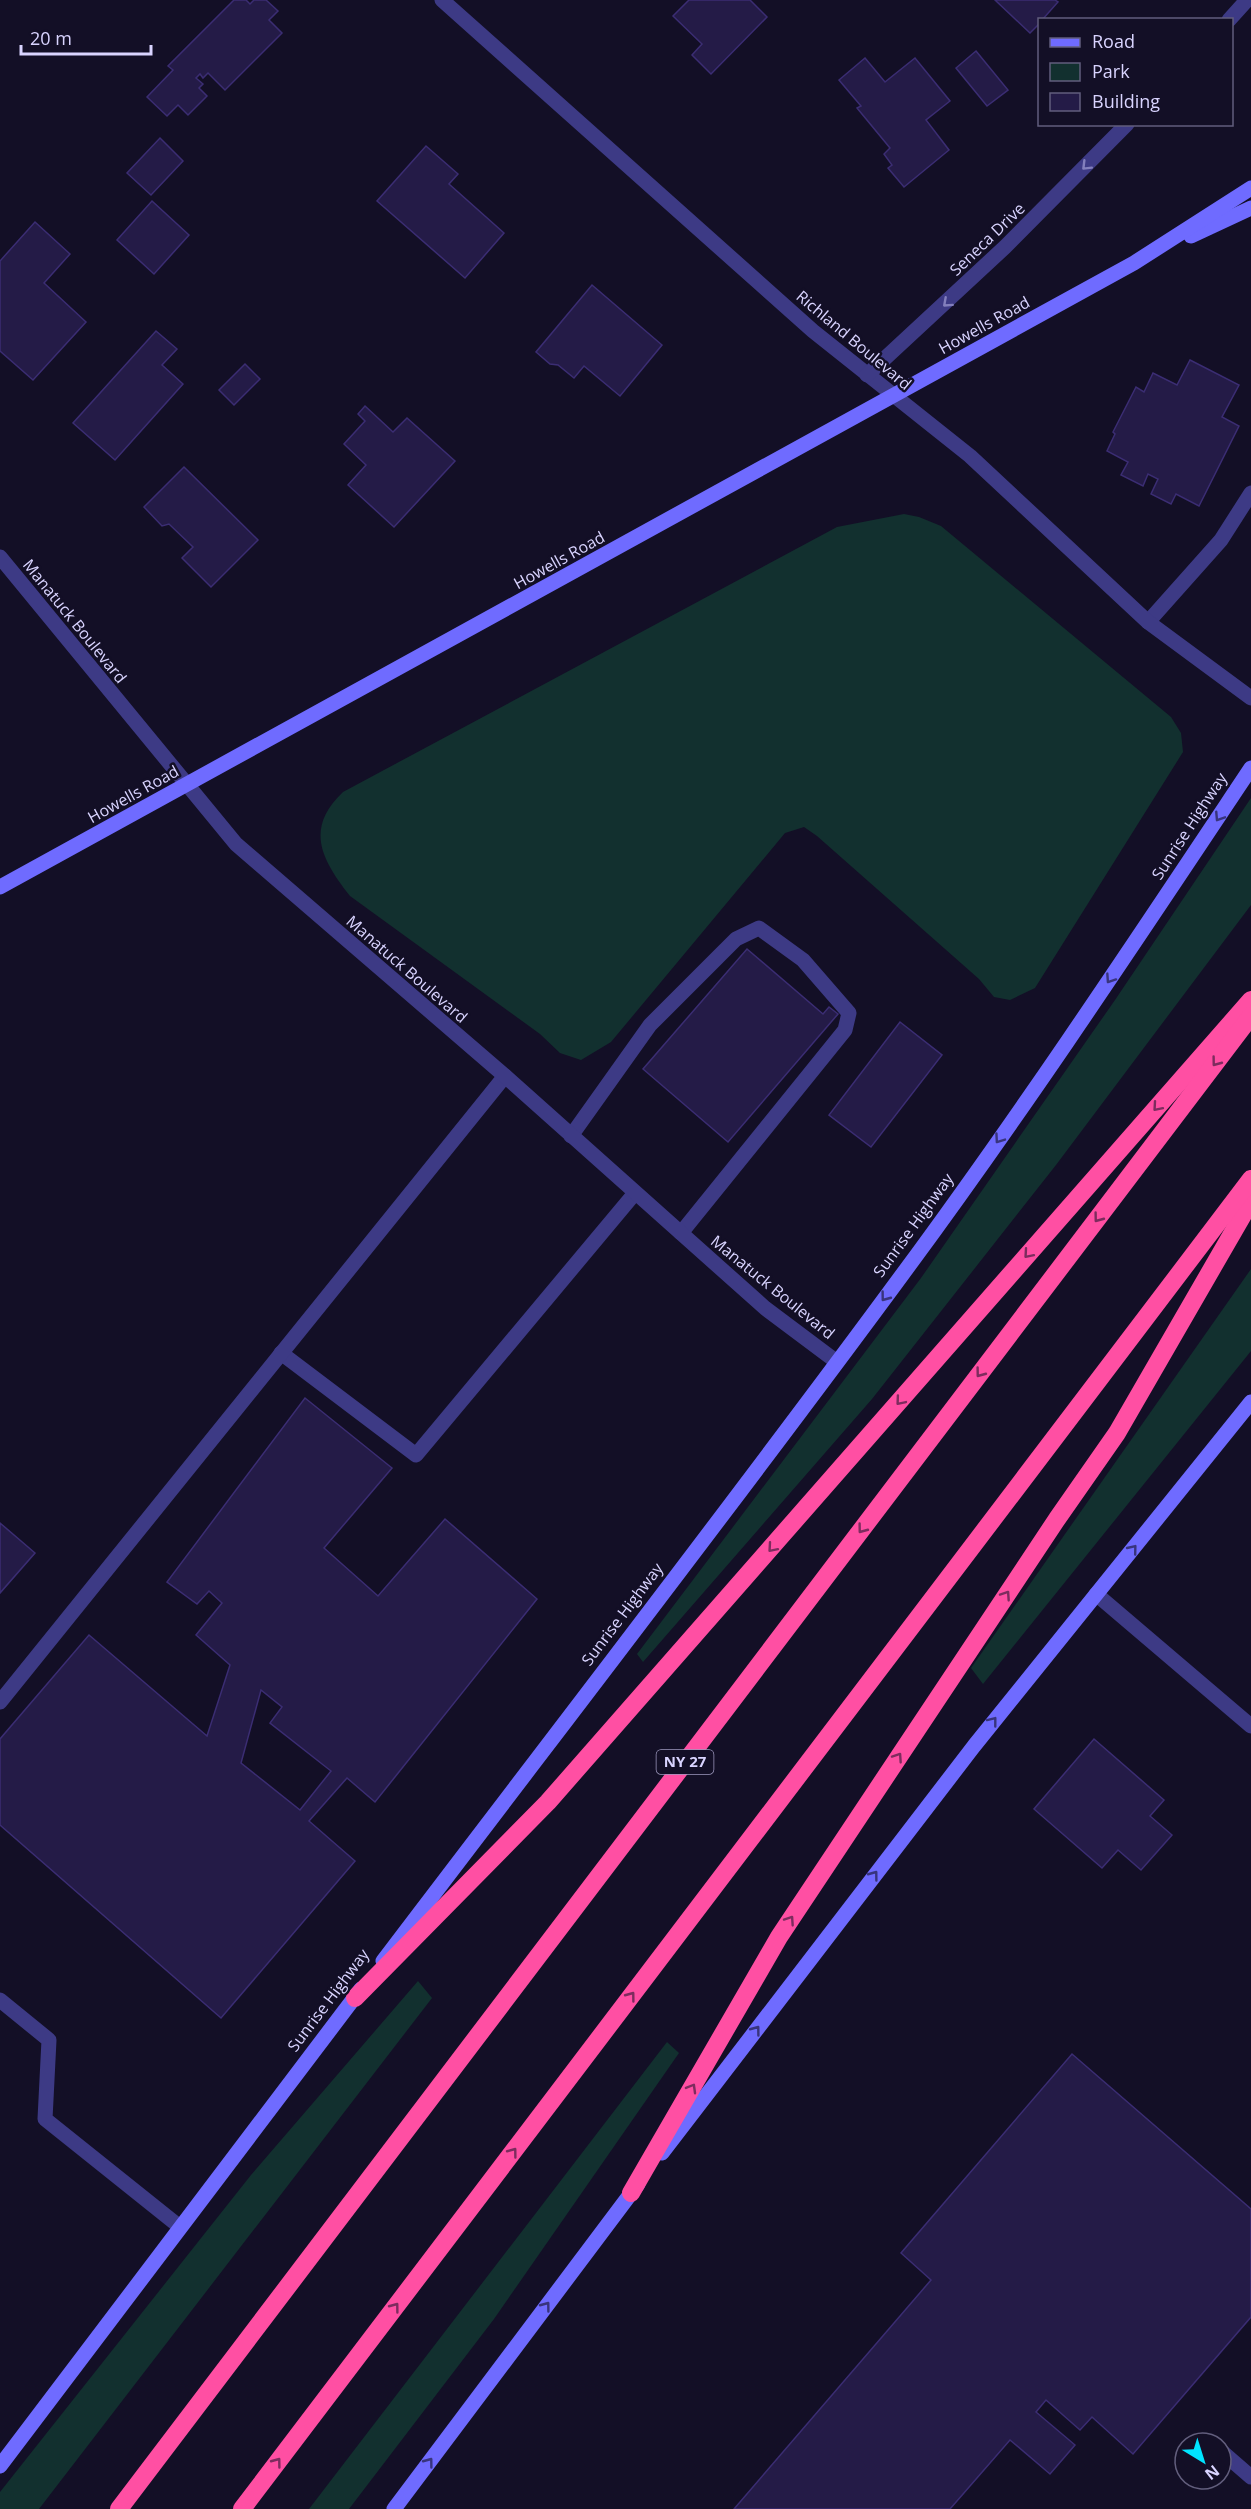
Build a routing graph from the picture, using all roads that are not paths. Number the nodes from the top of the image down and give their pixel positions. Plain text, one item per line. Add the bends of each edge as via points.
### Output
1 (442, 0) edge
2 (1247, 0) edge
3 (1231, 18) edge
4 (1125, 126) edge
5 (1251, 188) edge
6 (1251, 208) edge
7 (1134, 262) junction
8 (867, 375) junction
9 (894, 396) junction
10 (1251, 493) edge
11 (0, 557) edge
12 (1148, 622) junction
13 (1251, 698) edge
14 (1251, 768) edge
15 (186, 786) junction
16 (0, 887) edge
17 (1251, 1000) edge
18 (1251, 1016) edge
19 (505, 1076) junction
20 (571, 1136) junction
21 (1251, 1179) edge
22 (636, 1193) junction
23 (1251, 1201) edge
24 (681, 1233) junction
25 (281, 1353) junction
26 (837, 1362) junction
27 (1251, 1402) edge
28 (1096, 1594) junction
29 (0, 1702) edge
30 (1251, 1726) edge
31 (355, 1998) junction
32 (0, 2000) edge
33 (631, 2193) junction
34 (180, 2227) junction
35 (1233, 2461) edge
36 (0, 2466) edge
37 (1251, 2476) edge
38 (119, 2509) edge
39 (242, 2509) edge
40 (394, 2509) edge

1 - 8 street, Richland Boulevard
2 - 3 street
4 -> 8 street, Seneca Drive via 988,264
5 - 7 main road, Howells Road
6 - 7 main road, Howells Road
7 - 9 main road, Howells Road
8 - 9 street, Richland Boulevard
9 - 12 street, Richland Boulevard via 970,456
9 - 15 main road, Howells Road
10 - 12 street via 1221,540
11 - 15 street, Manatuck Boulevard
12 - 13 street, Richland Boulevard
14 -> 26 main road, Sunrise Highway via 1044,1076
15 - 16 main road, Howells Road
15 - 19 street, Manatuck Boulevard via 236,844
17 -> 31 highway via 548,1802
18 -> 38 highway, NY 27
19 - 20 street, Manatuck Boulevard
19 - 25 street
20 - 22 street, Manatuck Boulevard
20 - 24 street via 650,1025 736,939 759,928 803,960 849,1013 845,1030
39 -> 21 highway
22 - 24 street, Manatuck Boulevard
22 - 25 street via 416,1455
33 -> 23 highway via 779,1937 1117,1433
24 - 26 street, Manatuck Boulevard via 765,1308
25 - 29 street
26 - 31 main road, Sunrise Highway
28 -> 27 main road
28 - 30 street
33 -> 28 main road via 930,1802
31 - 34 main road, Sunrise Highway
32 - 34 street via 49,2040 45,2119
40 -> 33 main road
34 - 36 main road, Sunrise Highway
35 - 37 street

